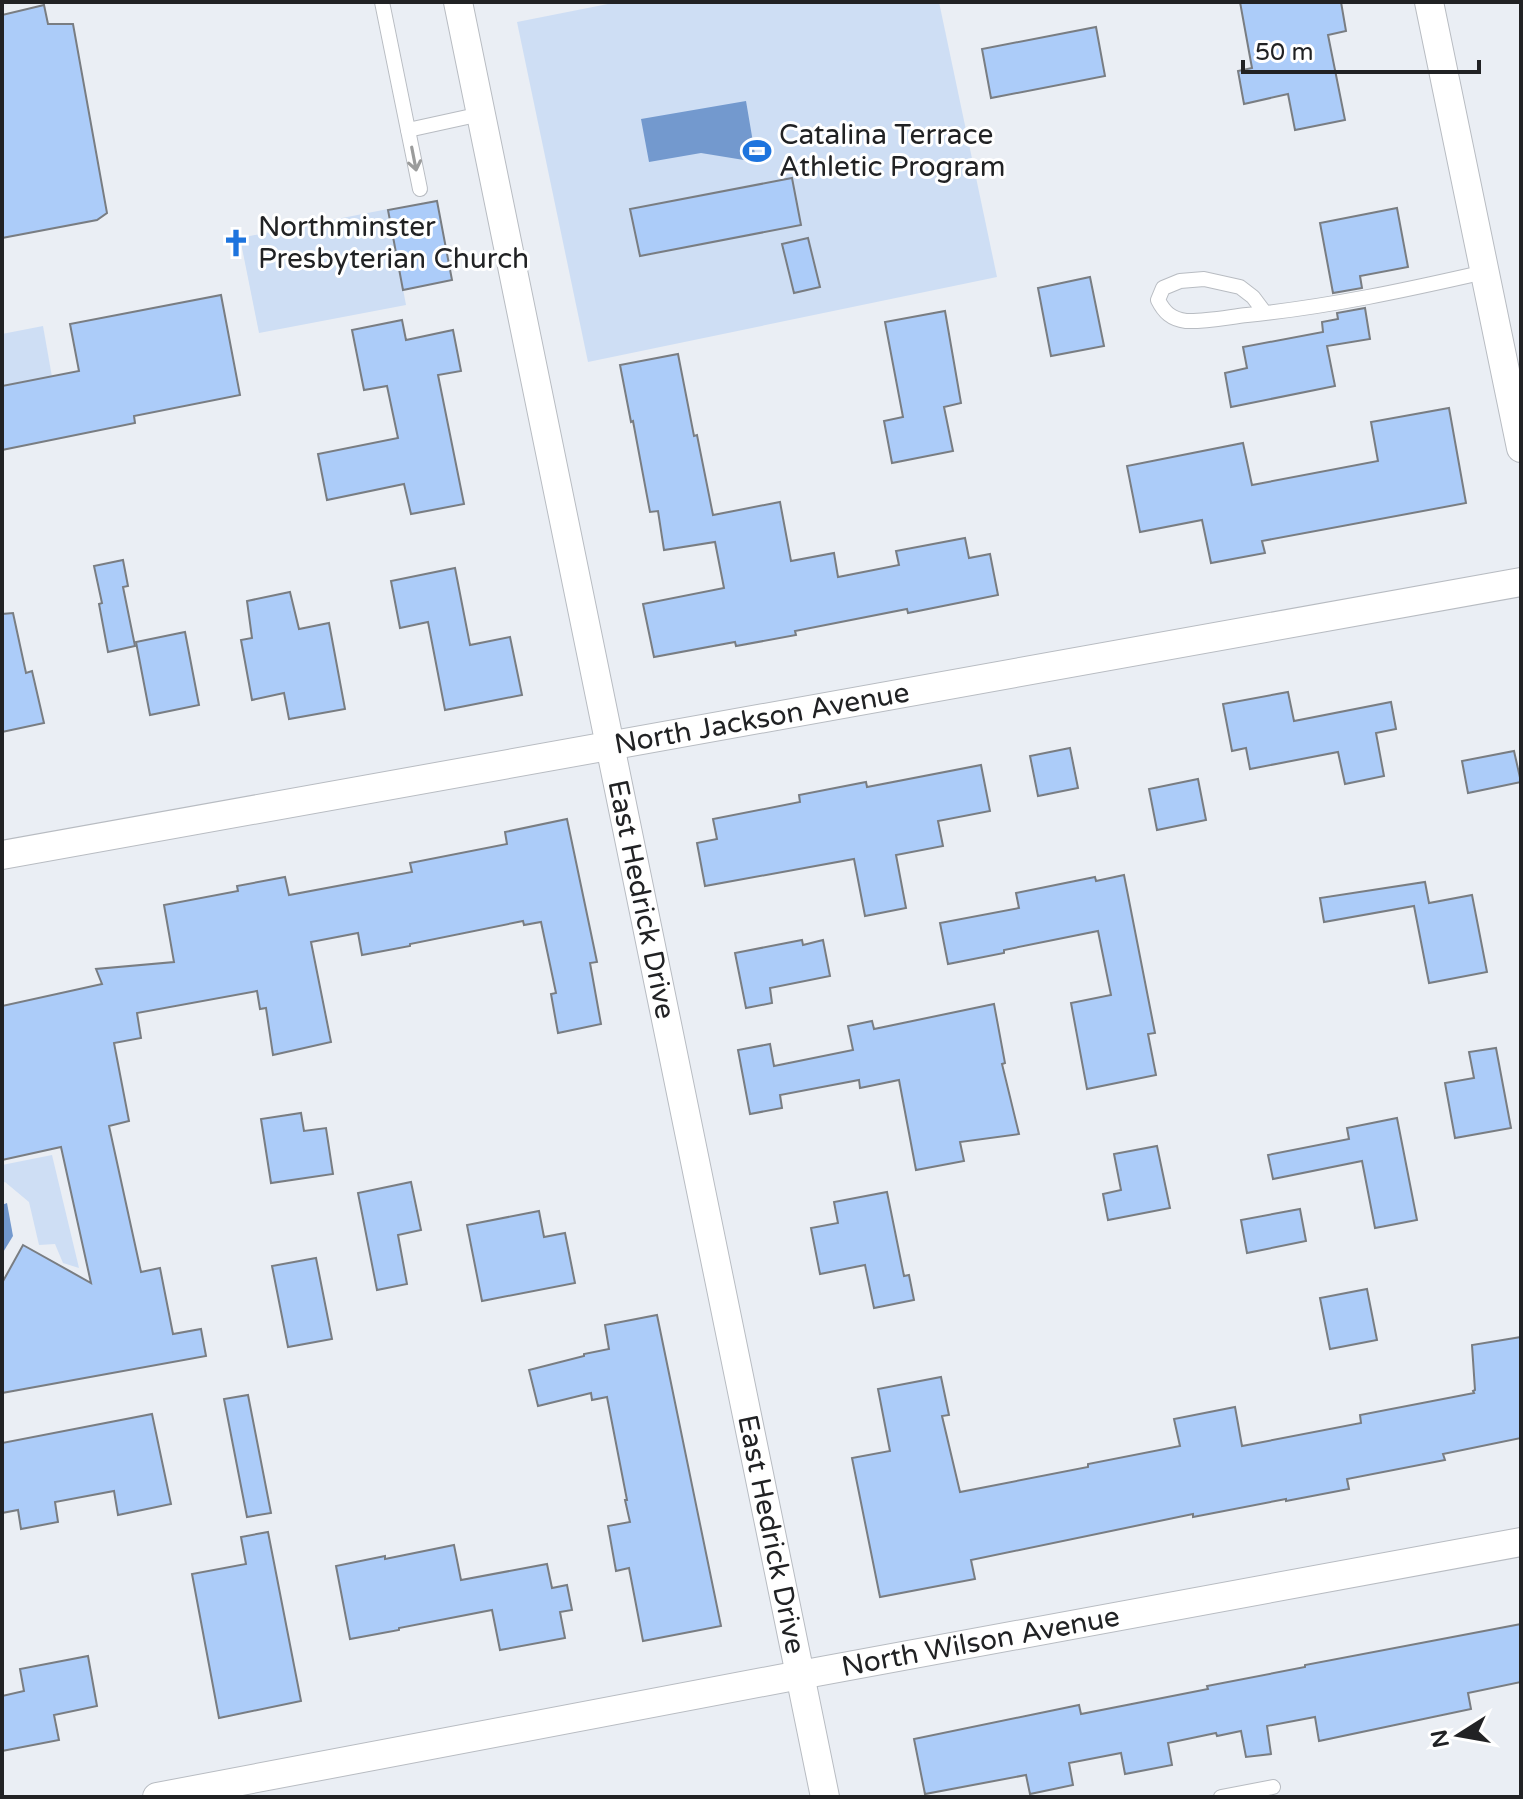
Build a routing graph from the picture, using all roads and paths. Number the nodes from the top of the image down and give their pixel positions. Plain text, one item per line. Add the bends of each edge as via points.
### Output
1 (382, 2) edge
2 (458, 2) edge
3 (1429, 2) edge
4 (481, 114) junction
5 (408, 130) junction
6 (420, 189) dead end
7 (1485, 272) junction
8 (1265, 313) junction
9 (1521, 448) edge
10 (1521, 582) edge
11 (610, 744) junction
12 (2, 855) edge
13 (1521, 1542) edge
14 (800, 1675) junction
15 (1273, 1787) dead end
16 (250, 1788) edge
17 (157, 1797) edge
18 (825, 1797) edge
19 (1221, 1797) edge

1 - 5 lane
2 - 4 street, East Hedrick Drive
3 - 7 street
4 - 5 lane
4 - 11 street, East Hedrick Drive
5 -> 6 lane
7 - 8 lane
7 - 9 street
8 - 8 lane via 1187,321 1170,317 1158,300 1163,288 1204,279 1240,287
10 - 11 street, North Jackson Avenue
11 - 12 street, North Jackson Avenue
11 - 14 street, East Hedrick Drive
13 - 14 street, North Wilson Avenue
14 - 16 street, North Wilson Avenue
14 - 18 street, East Hedrick Drive
15 - 19 lane
16 - 17 street, North Wilson Avenue

